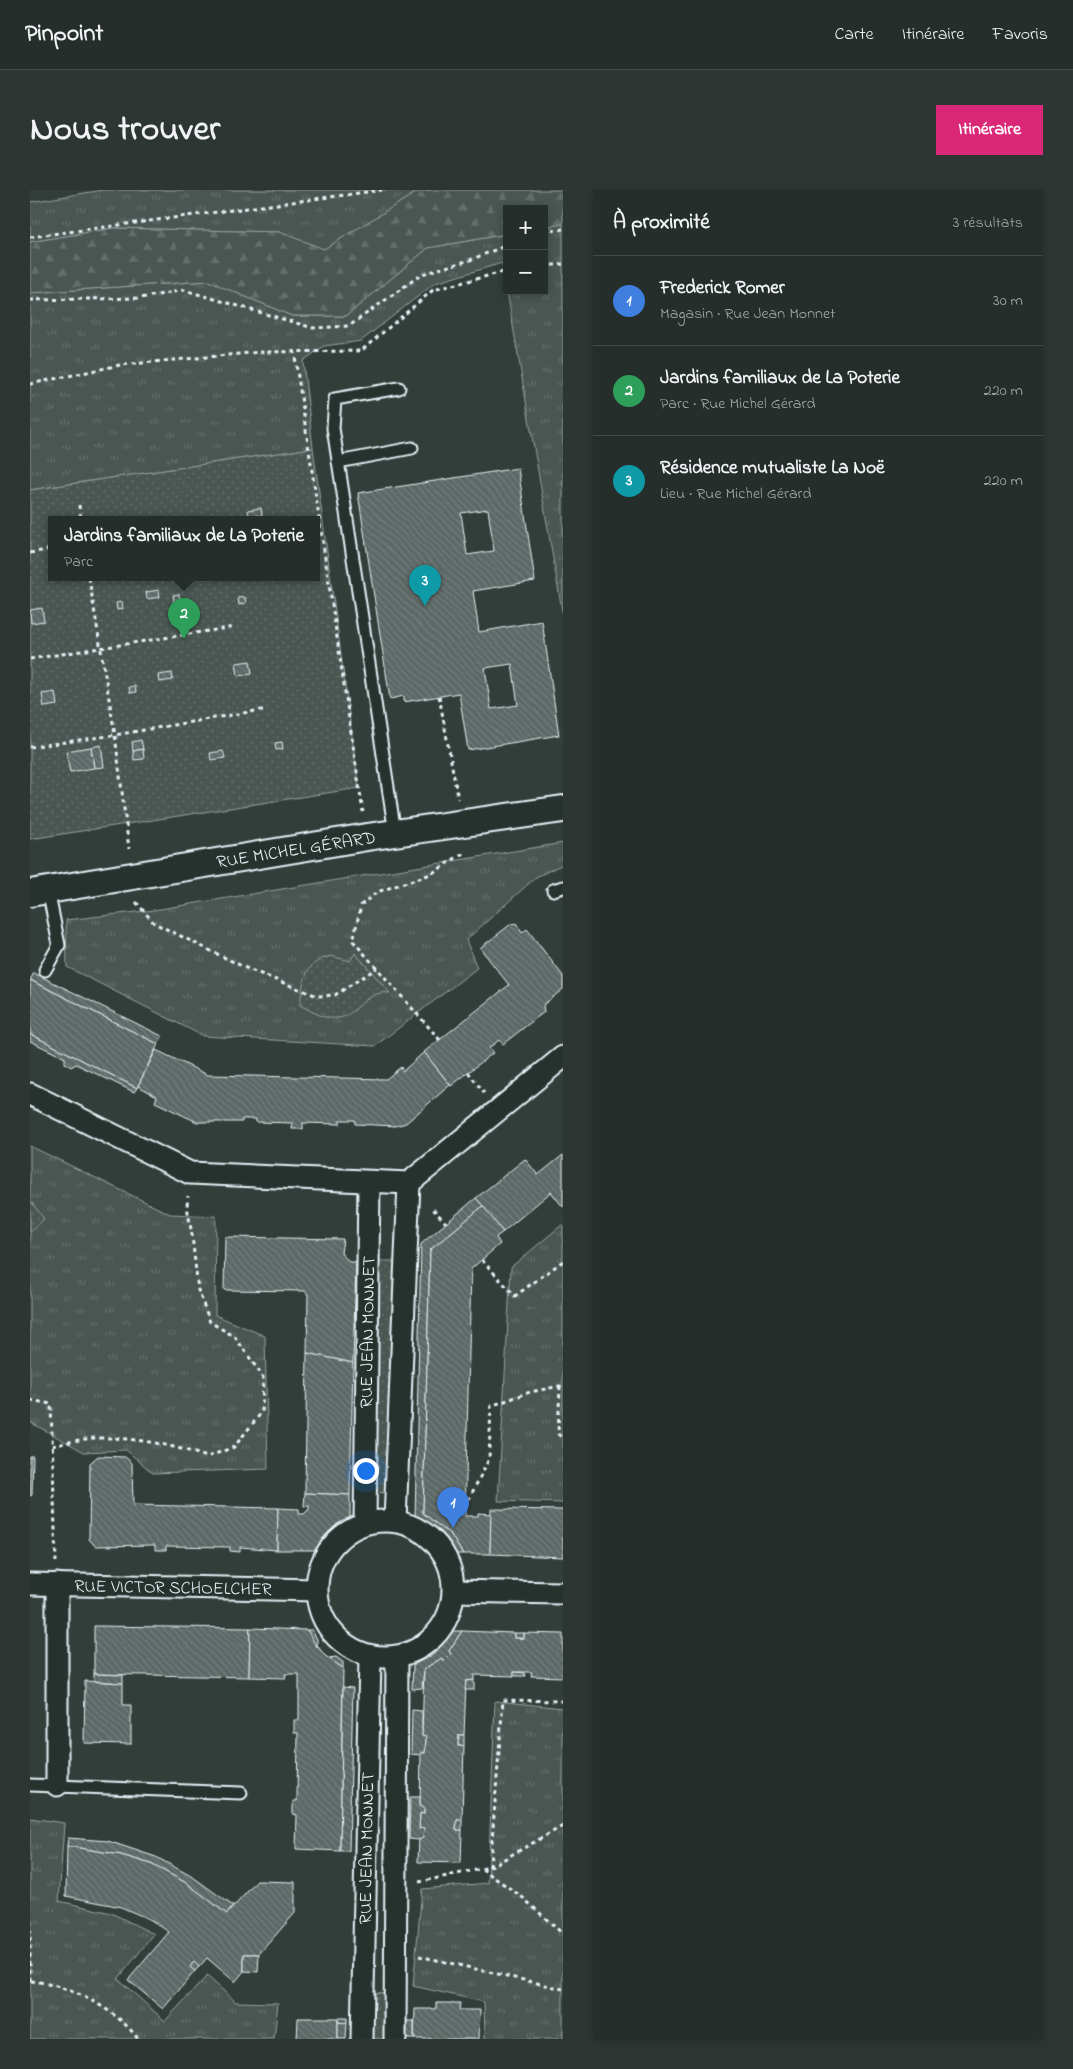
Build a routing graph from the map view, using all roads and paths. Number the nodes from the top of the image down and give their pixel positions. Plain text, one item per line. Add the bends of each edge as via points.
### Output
1 (382, 190) edge
2 (563, 229) edge
3 (548, 231) edge
4 (30, 237) edge
5 (503, 247) edge
6 (563, 264) edge
7 (548, 266) edge
8 (503, 272) edge
9 (30, 300) edge
10 (294, 350) junction
11 (30, 384) edge
12 (399, 388) dead end
13 (412, 448) dead end
14 (338, 462) junction
15 (79, 505) dead end
16 (80, 516) edge
17 (319, 516) edge
18 (320, 523) edge
19 (48, 550) edge
20 (30, 553) edge
21 (90, 581) edge
22 (234, 627) dead end
23 (101, 648) junction
24 (30, 659) edge
25 (439, 696) dead end
26 (267, 709) dead end
27 (115, 735) junction
28 (30, 747) edge
29 (563, 809) edge
30 (460, 823) junction
31 (395, 833) junction
32 (367, 837) junction
33 (132, 875) junction
34 (39, 892) edge
35 (377, 968) junction
36 (45, 970) dead end
37 (440, 1040) dead end
38 (563, 1057) edge
39 (30, 1094) edge
40 (190, 1174) junction
41 (369, 1182) junction
42 (409, 1183) junction
43 (482, 1260) dead end
44 (563, 1261) edge
45 (563, 1382) edge
46 (560, 1386) junction
47 (30, 1400) edge
48 (563, 1439) edge
49 (52, 1446) junction
50 (465, 1507) dead end
51 (395, 1521) junction
52 (365, 1523) junction
53 (30, 1584) edge
54 (57, 1584) junction
55 (316, 1590) junction
56 (454, 1591) junction
57 (563, 1592) edge
58 (370, 1657) junction
59 (397, 1657) junction
60 (563, 1701) edge
61 (30, 1785) edge
62 (57, 1785) junction
63 (241, 1793) dead end
64 (563, 1826) edge
65 (490, 1867) junction
66 (482, 1869) junction
67 (397, 1886) junction
68 (30, 1921) edge
69 (563, 1934) edge
70 (396, 1951) junction
71 (31, 1981) edge
72 (563, 1989) edge
73 (138, 2039) edge
74 (362, 2039) edge
75 (395, 2039) edge

1 - 4 path
2 - 3 path
5 - 9 path via 422,274 349,326 313,328 184,290 140,298
6 - 7 path
8 - 10 path via 433,290 361,351
10 - 11 path via 120,365
10 - 17 path
12 - 14 lane via 335,399 332,428
13 - 14 lane
14 - 31 lane
15 - 16 path
18 - 32 path
19 - 20 path
21 - 23 path
22 - 23 path
23 - 24 path
23 - 27 path
25 - 30 path
26 - 27 path
27 - 28 path
27 - 33 path
29 - 30 street, RUE MICHEL GÉRARD
30 - 31 street, RUE MICHEL GÉRARD
30 - 35 path via 462,854 431,874 377,892 361,905 353,940
31 - 32 street, RUE MICHEL GÉRARD
32 - 33 street, RUE MICHEL GÉRARD
33 - 34 street, RUE MICHEL GÉRARD
33 - 35 path via 136,903 154,923 295,988 317,996 335,995
34 - 36 lane via 59,946
35 - 37 path
38 - 42 street
39 - 40 street
40 - 41 street
40 - 49 path via 187,1206 198,1290 210,1322 235,1337 263,1377 262,1412 234,1447 206,1457 180,1447 134,1439 92,1438
41 - 42 street
41 - 52 street, RUE JEAN MONNET
42 - 51 street, RUE JEAN MONNET
43 - 44 path via 515,1296
45 - 46 path
46 - 48 path via 558,1434
46 - 50 path via 530,1392 491,1406 489,1459
47 - 49 path via 51,1404
49 - 54 path
51 - 52 street
51 - 56 street via 426,1530 446,1558
52 - 55 street via 337,1539 320,1564
53 - 54 street, RUE VICTOR SCHOELCHER
54 - 55 street, RUE VICTOR SCHOELCHER
54 - 62 street
55 - 58 street via 323,1619 341,1642
56 - 57 street
56 - 59 street via 445,1624 419,1650
58 - 59 street
58 - 74 street, RUE JEAN MONNET
59 - 67 street, RUE JEAN MONNET
60 - 65 path via 503,1700
61 - 62 lane
62 - 63 lane
64 - 65 path
65 - 66 path
66 - 67 path
66 - 69 path via 522,1897
67 - 70 street, RUE JEAN MONNET
68 - 71 path
70 - 72 path
70 - 75 street, RUE JEAN MONNET
71 - 73 path via 49,1983 81,1994 130,2028

